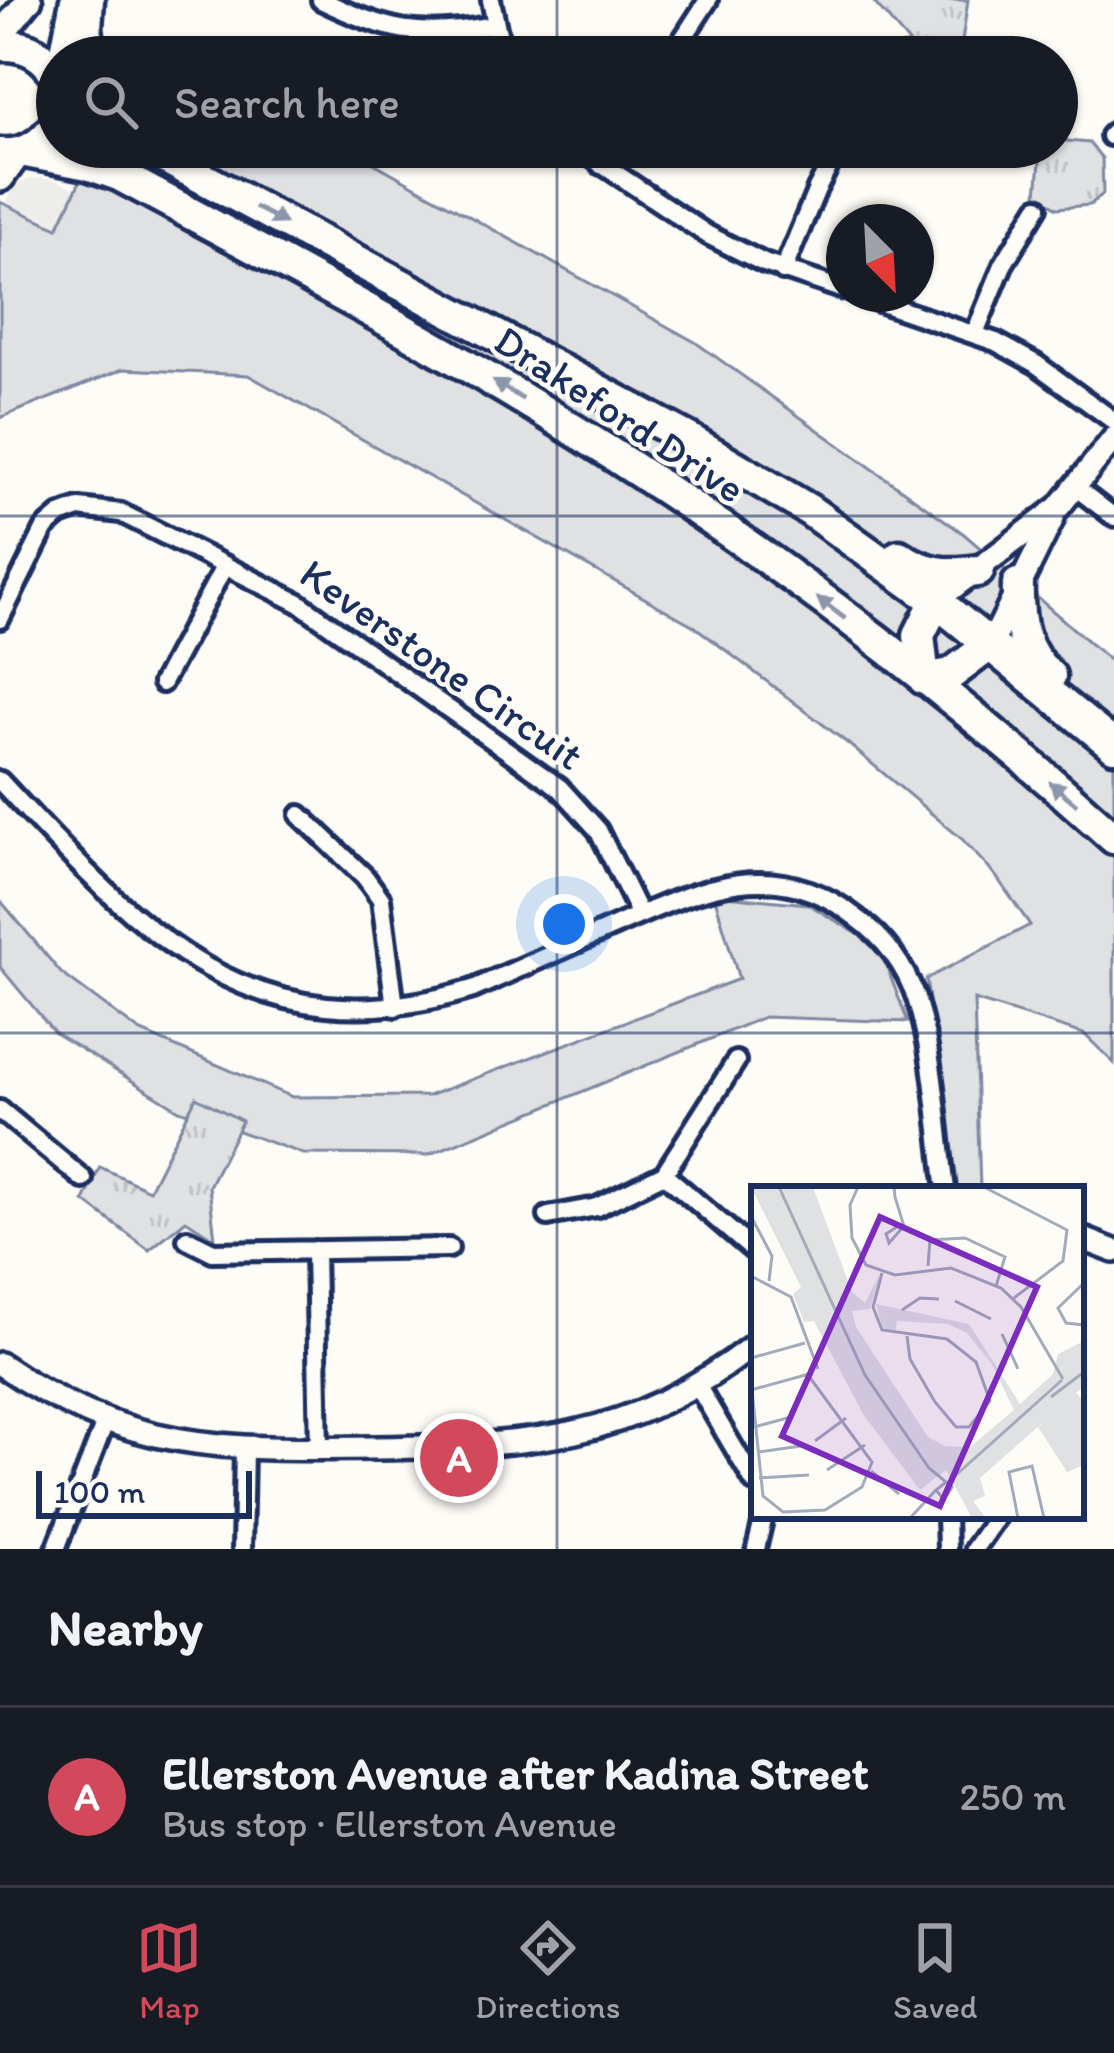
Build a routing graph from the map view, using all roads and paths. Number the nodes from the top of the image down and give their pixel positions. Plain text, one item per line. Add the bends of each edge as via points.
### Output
1 (28, 0) edge
2 (74, 0) edge
3 (88, 0) edge
4 (321, 0) edge
5 (491, 0) edge
6 (708, 0) edge
7 (493, 25) junction
8 (0, 35) edge
9 (66, 36) edge
10 (87, 36) edge
11 (496, 36) edge
12 (685, 36) edge
13 (0, 45) edge
14 (36, 53) edge
15 (36, 144) edge
16 (10, 159) edge
17 (99, 168) edge
18 (195, 168) edge
19 (607, 168) edge
20 (828, 168) edge
21 (1038, 207) dead end
22 (783, 271) junction
23 (826, 284) edge
24 (910, 312) edge
25 (975, 333) junction
26 (1114, 421) edge
27 (1114, 438) edge
28 (1075, 487) junction
29 (1059, 507) junction
30 (809, 510) junction
31 (1114, 518) edge
32 (225, 565) junction
33 (978, 571) junction
34 (1018, 584) junction
35 (936, 601) junction
36 (0, 619) edge
37 (991, 644) junction
38 (924, 679) junction
39 (162, 683) dead end
40 (1114, 746) edge
41 (0, 781) edge
42 (300, 814) dead end
43 (1114, 838) edge
44 (640, 915) junction
45 (395, 1007) junction
46 (736, 1061) dead end
47 (0, 1111) edge
48 (664, 1174) junction
49 (82, 1179) dead end
50 (946, 1186) edge
51 (548, 1216) dead end
52 (187, 1239) dead end
53 (1084, 1239) edge
54 (449, 1248) dead end
55 (751, 1248) edge
56 (316, 1250) junction
57 (1114, 1251) edge
58 (751, 1347) edge
59 (0, 1364) edge
60 (698, 1385) junction
61 (105, 1422) junction
62 (244, 1449) junction
63 (319, 1449) junction
64 (751, 1477) edge
65 (763, 1519) edge
66 (946, 1519) edge
67 (995, 1519) edge
68 (56, 1549) edge
69 (242, 1549) edge
70 (756, 1549) edge
71 (947, 1549) edge
72 (974, 1549) edge

1 - 8 main road
2 - 9 main road
3 - 10 highway
4 - 7 street via 399,32
5 - 7 street
6 - 12 street
7 - 11 street
13 - 14 highway
15 - 16 highway
38 -> 17 highway, Drakeford Drive via 647,477 457,359
18 -> 30 highway, Drakeford Drive
19 - 22 street via 708,235
20 - 22 street
21 - 25 street
22 - 23 street
24 - 25 street
25 - 26 street via 1036,364
27 - 28 street
28 - 29 street
28 - 31 street
29 - 33 street
29 - 34 street
30 - 33 highway via 849,523 918,568
30 - 35 highway, Drakeford Drive
32 - 36 street, Keverstone Circuit via 121,513 79,508 45,528
32 - 39 street
32 - 44 street, Keverstone Circuit via 337,626 560,788 598,830
33 - 35 street
34 - 37 street
34 - 40 highway via 1022,635 1036,664 1100,720
35 - 37 highway, Drakeford Drive
35 - 38 highway via 917,645
37 - 38 highway via 951,674
37 - 40 highway, Drakeford Drive
43 -> 38 highway, Drakeford Drive
41 - 45 street via 131,913 202,967 306,1004
42 - 45 street via 381,899
44 - 45 street via 473,988
44 - 50 street via 709,886 752,881 812,892 871,928 915,997
46 - 48 street
47 - 49 street
48 - 51 street via 597,1207
48 - 55 street
52 - 56 street via 213,1252
53 - 57 street
54 - 56 street
56 - 63 street
58 - 60 street
59 - 61 street
60 - 63 street via 631,1418 559,1438
60 - 64 street
61 - 62 street
61 - 68 street
62 - 63 street
62 - 69 street
65 - 70 street
66 - 71 street
67 - 72 street

